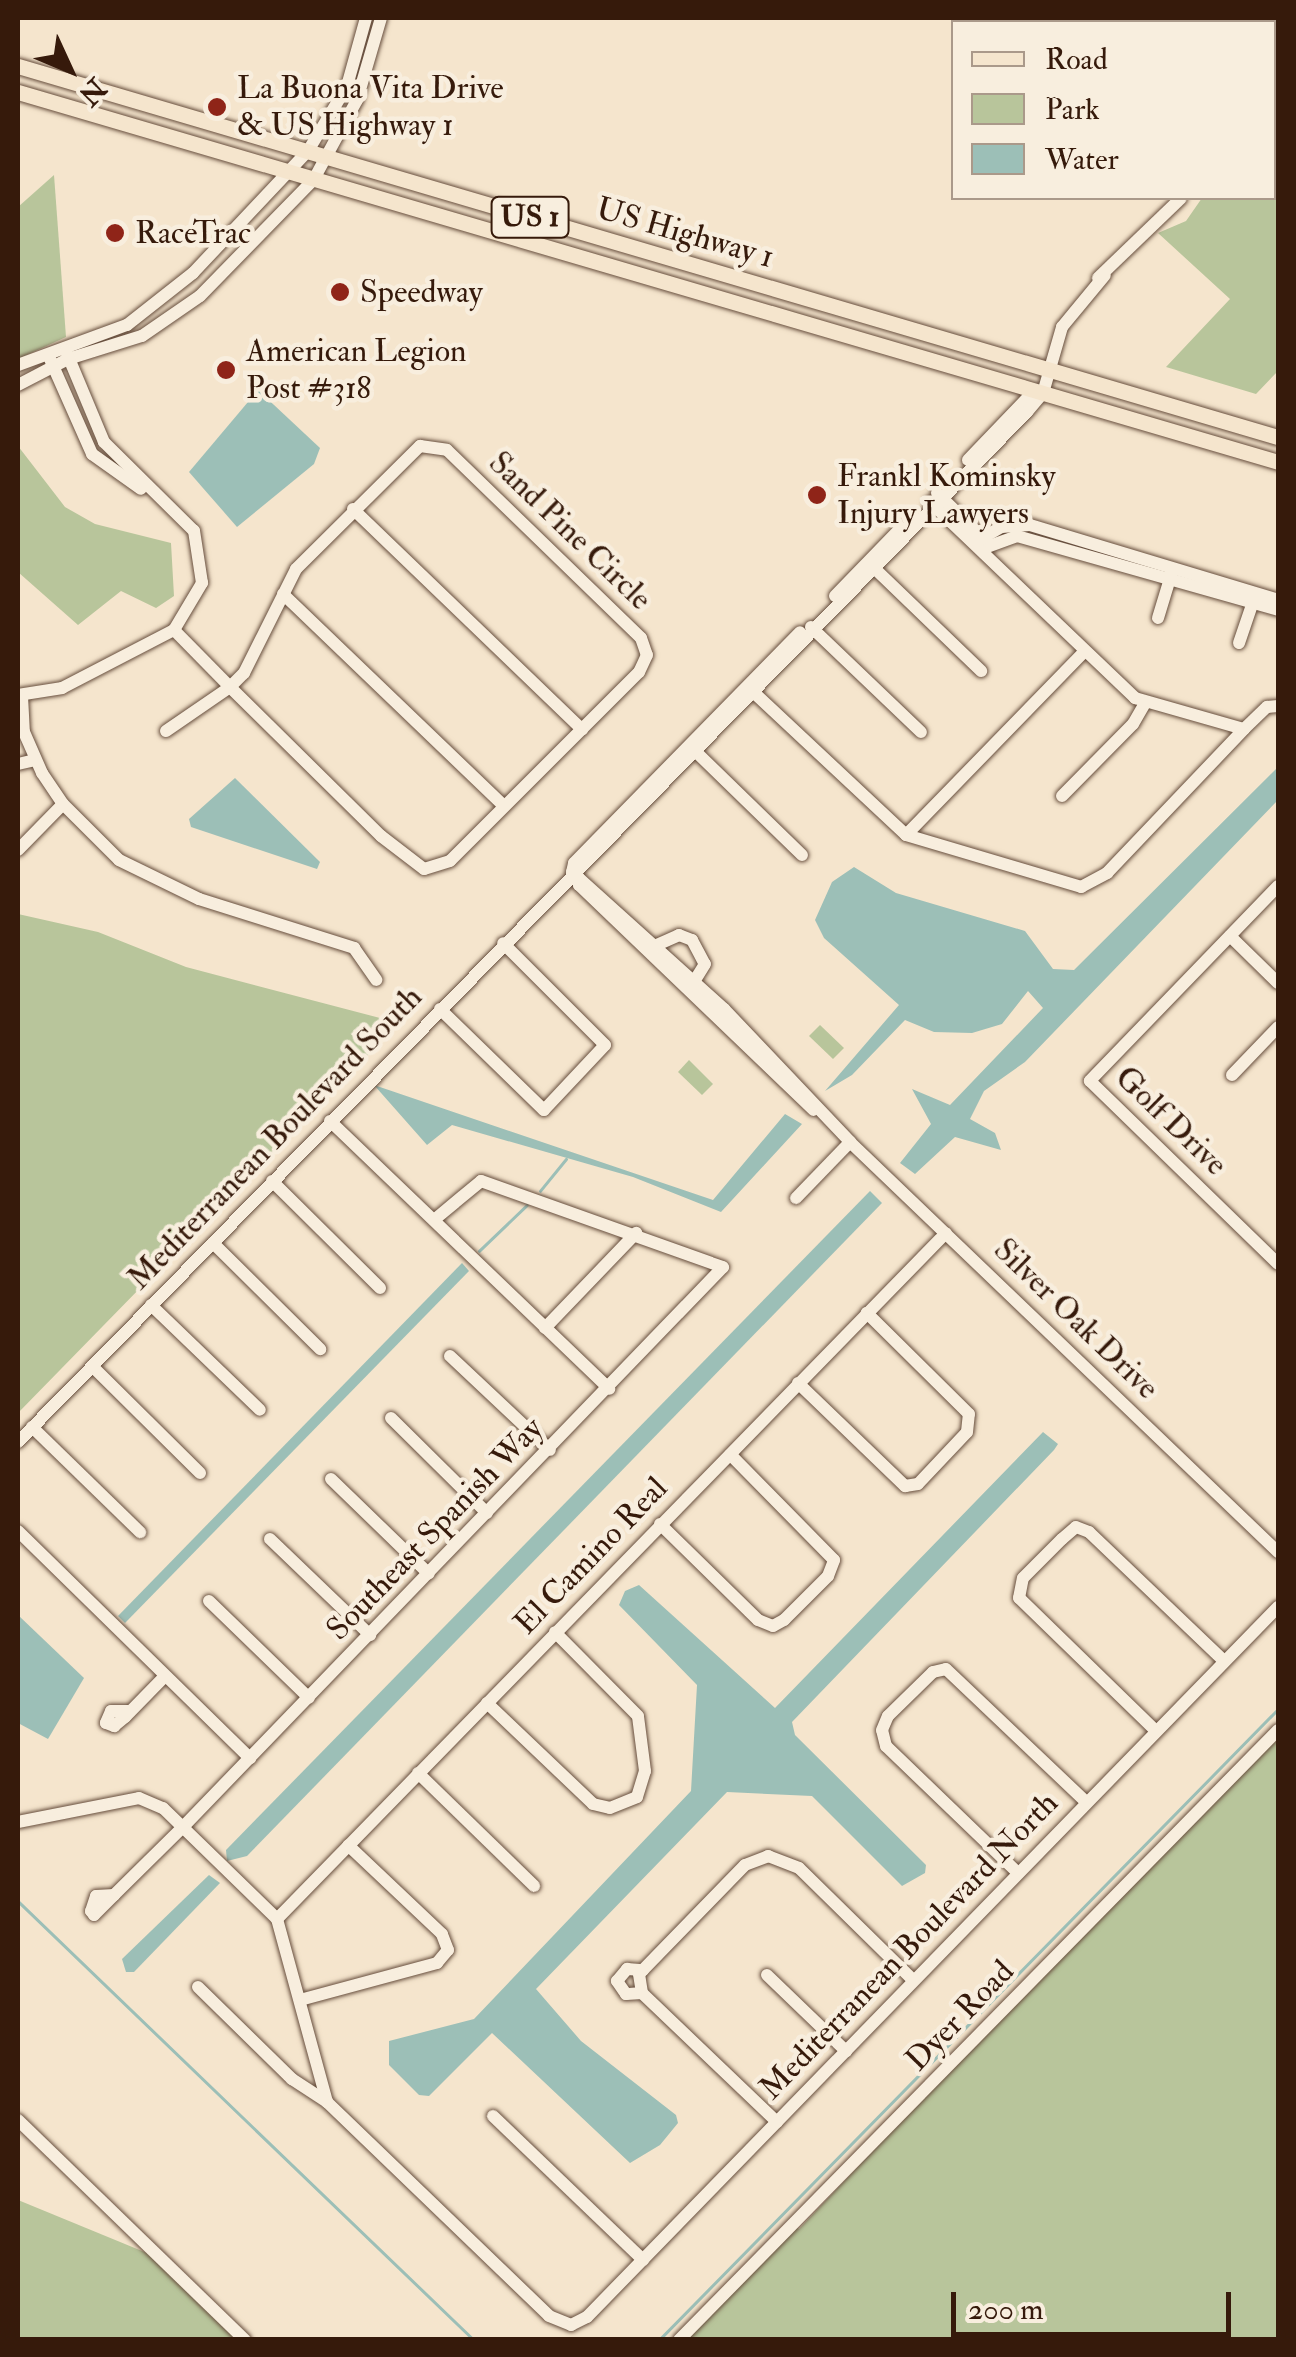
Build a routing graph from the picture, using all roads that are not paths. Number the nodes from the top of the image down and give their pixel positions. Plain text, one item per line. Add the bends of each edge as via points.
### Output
1 (366, 18) edge
2 (381, 18) edge
3 (366, 38) junction
4 (18, 66) edge
5 (18, 92) edge
6 (308, 151) junction
7 (328, 157) junction
8 (292, 172) junction
9 (314, 179) junction
10 (1179, 200) edge
11 (63, 344) junction
12 (46, 351) junction
13 (68, 359) junction
14 (18, 365) edge
15 (52, 365) junction
16 (1047, 369) junction
17 (18, 385) edge
18 (1039, 392) junction
19 (1278, 437) edge
20 (1278, 462) edge
21 (935, 499) junction
22 (170, 505) junction
23 (354, 508) junction
24 (980, 543) junction
25 (871, 565) junction
26 (1171, 574) junction
27 (283, 594) junction
28 (1255, 598) junction
29 (1278, 600) edge
30 (1278, 610) edge
31 (1158, 618) dead end
32 (811, 627) junction
33 (174, 630) junction
34 (1239, 643) dead end
35 (1084, 652) junction
36 (981, 671) dead end
37 (230, 687) junction
38 (750, 689) junction
39 (20, 696) edge
40 (1145, 703) junction
41 (1278, 706) edge
42 (582, 729) junction
43 (1244, 729) junction
44 (166, 730) dead end
45 (922, 732) dead end
46 (692, 748) junction
47 (36, 760) junction
48 (18, 764) edge
49 (1062, 796) dead end
50 (62, 804) junction
51 (504, 806) junction
52 (906, 835) junction
53 (18, 850) edge
54 (802, 855) dead end
55 (576, 875) junction
56 (1278, 886) edge
57 (1230, 936) junction
58 (503, 943) junction
59 (650, 948) junction
60 (376, 980) dead end
61 (1278, 984) edge
62 (691, 987) junction
63 (440, 1009) junction
64 (1278, 1027) edge
65 (1232, 1075) dead end
66 (330, 1120) junction
67 (850, 1142) junction
68 (272, 1181) junction
69 (796, 1198) dead end
70 (434, 1220) junction
71 (636, 1233) junction
72 (946, 1233) junction
73 (213, 1243) junction
74 (1278, 1264) edge
75 (380, 1288) dead end
76 (151, 1305) junction
77 (867, 1312) junction
78 (545, 1328) junction
79 (320, 1350) dead end
80 (450, 1356) dead end
81 (92, 1366) junction
82 (798, 1384) junction
83 (609, 1390) junction
84 (260, 1410) dead end
85 (391, 1418) dead end
86 (32, 1427) junction
87 (18, 1442) edge
88 (550, 1450) junction
89 (730, 1454) junction
90 (200, 1473) dead end
91 (332, 1479) dead end
92 (487, 1513) junction
93 (660, 1524) junction
94 (18, 1531) edge
95 (140, 1532) dead end
96 (270, 1539) dead end
97 (1278, 1552) edge
98 (429, 1574) junction
99 (209, 1601) dead end
100 (1278, 1607) edge
101 (556, 1632) junction
102 (370, 1635) junction
103 (1224, 1661) junction
104 (165, 1676) junction
105 (309, 1698) junction
106 (487, 1703) junction
107 (130, 1710) dead end
108 (1278, 1730) edge
109 (1156, 1731) junction
110 (250, 1758) junction
111 (418, 1773) junction
112 (1086, 1802) junction
113 (18, 1822) edge
114 (182, 1828) junction
115 (348, 1844) junction
116 (1018, 1873) junction
117 (534, 1886) dead end
118 (114, 1895) dead end
119 (277, 1919) junction
120 (643, 1970) junction
121 (767, 1974) dead end
122 (913, 1980) junction
123 (198, 1988) dead end
124 (642, 1993) junction
125 (300, 2000) junction
126 (846, 2051) junction
127 (327, 2102) junction
128 (493, 2116) dead end
129 (18, 2120) edge
130 (777, 2122) junction
131 (643, 2260) junction
132 (245, 2340) edge
133 (679, 2340) edge

1 - 3 street
2 - 3 street
3 - 6 street via 347,86
3 - 7 street via 363,84
4 - 6 main road, US Highway 1 / US 1
5 - 8 main road, US Highway 1 / US 1
6 - 7 main road, US Highway 1 / US 1
6 - 8 street
7 - 9 street
7 - 16 main road, US Highway 1 / US 1
8 - 9 main road, US Highway 1 / US 1
8 - 11 street via 158,307 127,325
9 - 13 street via 168,323
9 - 18 main road, US Highway 1 / US 1
10 - 16 street, Mediterranean Boulevard South via 1084,297 1062,328
11 - 12 street
11 - 13 street
12 - 14 street
12 - 15 street
13 - 15 street
13 - 22 street via 104,442
15 - 17 street
15 - 22 street via 92,454 108,471
16 - 18 street, Mediterranean Boulevard South
16 - 19 main road, US Highway 1 / US 1
18 - 20 main road, US Highway 1 / US 1
18 - 21 street, Mediterranean Boulevard South
21 - 24 street
21 - 25 street, Mediterranean Boulevard South
22 - 33 street via 194,531 204,564 197,600
23 - 27 street, Sand Pine Circle via 296,570
23 - 42 street
23 - 42 street, Sand Pine Circle via 420,446 447,450 475,477 646,646 640,672
24 - 26 street via 1018,536
24 - 35 street
25 - 32 street, Mediterranean Boulevard South
25 - 36 street
26 - 28 street
26 - 31 street
27 - 37 street, Sand Pine Circle via 259,651
27 - 51 street
28 - 29 street
28 - 30 street
28 - 34 street
32 - 38 street, Mediterranean Boulevard South
32 - 45 street
33 - 37 street, Sand Pine Circle
33 - 39 street via 62,688
35 - 40 street
35 - 52 street
37 - 44 street
37 - 51 street, Sand Pine Circle via 381,836 424,869 450,861
38 - 46 street, Mediterranean Boulevard South
38 - 52 street
39 - 47 street
40 - 43 street
40 - 49 street via 1133,724
41 - 43 street via 1267,706
42 - 51 street, Sand Pine Circle
43 - 52 street via 1091,886
46 - 54 street
46 - 55 street, Mediterranean Boulevard South
47 - 48 street
47 - 50 street
50 - 53 street
50 - 60 street via 119,860 199,899 354,948
55 - 58 street, Mediterranean Boulevard South
55 - 59 street, Silver Oak Drive
56 - 57 street, Golf Drive
57 - 61 street
57 - 74 street, Golf Drive via 1090,1081
58 - 63 street, Mediterranean Boulevard South
58 - 63 street via 605,1045 544,1110
59 - 62 street, Silver Oak Drive
59 - 62 street via 679,935 692,940 705,964
62 - 67 street, Silver Oak Drive
63 - 66 street, Mediterranean Boulevard South
64 - 65 street
66 - 68 street, Mediterranean Boulevard South
66 - 70 street
67 - 69 street
67 - 72 street, Silver Oak Drive
68 - 73 street, Mediterranean Boulevard South
68 - 75 street
70 - 71 street via 481,1182
70 - 78 street
71 - 78 street
71 - 83 street, Southeast Spanish Way via 728,1266
72 - 77 street, El Camino Real
72 - 97 street, Silver Oak Drive
73 - 76 street, Mediterranean Boulevard South
73 - 79 street
76 - 81 street, Mediterranean Boulevard South
76 - 84 street
77 - 82 street, El Camino Real
77 - 82 street via 969,1414 971,1426 918,1484 905,1486
78 - 83 street
80 - 88 street
81 - 86 street, Mediterranean Boulevard South
81 - 90 street
82 - 89 street, El Camino Real
83 - 88 street, Southeast Spanish Way
85 - 92 street
86 - 87 street, Mediterranean Boulevard South
86 - 95 street
88 - 92 street, Southeast Spanish Way
89 - 93 street, El Camino Real
89 - 93 street via 834,1560 828,1576 773,1626 758,1620
91 - 98 street
92 - 98 street, Southeast Spanish Way
93 - 101 street, El Camino Real
94 - 104 street
96 - 102 street
98 - 102 street, Southeast Spanish Way
99 - 105 street
100 - 103 street, Mediterranean Boulevard North
101 - 106 street, El Camino Real
101 - 106 street via 638,1716 645,1771 637,1798 610,1808 593,1804
102 - 105 street, Southeast Spanish Way
103 - 109 street, Mediterranean Boulevard North
103 - 109 street via 1090,1532 1076,1528 1024,1578 1019,1598
104 - 107 street
104 - 110 street
105 - 110 street, Southeast Spanish Way
106 - 111 street, El Camino Real
108 - 133 street, Dyer Road
109 - 112 street, Mediterranean Boulevard North
110 - 114 street, Southeast Spanish Way
111 - 115 street, El Camino Real
111 - 117 street
112 - 116 street, Mediterranean Boulevard North
112 - 116 street via 946,1669 934,1672 888,1716 882,1730 886,1746
113 - 114 street via 144,1798
114 - 118 street, Southeast Spanish Way
114 - 119 street
115 - 119 street, El Camino Real
115 - 125 street via 442,1934 449,1960
116 - 122 street, Mediterranean Boulevard North
119 - 125 street
120 - 122 street via 745,1865 768,1856 798,1868
120 - 124 street
120 - 124 street via 627,1968 617,1980 626,1994
121 - 126 street
122 - 126 street, Mediterranean Boulevard North
123 - 127 street via 292,2079
124 - 130 street
125 - 127 street
126 - 130 street, Mediterranean Boulevard North
127 - 131 street, Mediterranean Boulevard North via 564,2325 578,2323
128 - 131 street
129 - 132 street
130 - 131 street, Mediterranean Boulevard North

